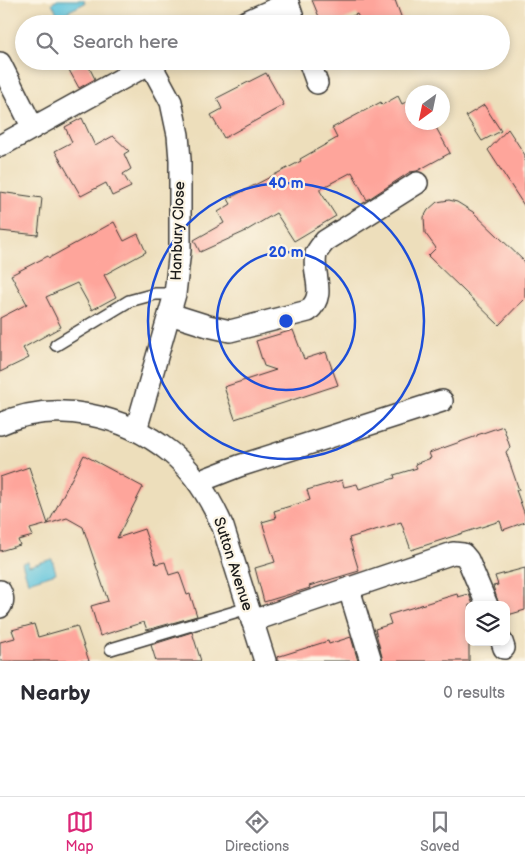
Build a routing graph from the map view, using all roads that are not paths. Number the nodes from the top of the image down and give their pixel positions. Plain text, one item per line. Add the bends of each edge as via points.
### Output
1 (288, 2) edge
2 (260, 15) edge
3 (292, 15) edge
4 (0, 63) edge
5 (138, 70) edge
6 (156, 70) edge
7 (312, 70) edge
8 (317, 83) dead end
9 (33, 128) junction
10 (0, 146) edge
11 (418, 183) dead end
12 (176, 294) junction
13 (170, 314) junction
14 (56, 344) dead end
15 (442, 401) dead end
16 (0, 424) edge
17 (136, 430) junction
18 (198, 482) junction
19 (349, 589) junction
20 (0, 591) edge
21 (485, 601) edge
22 (0, 607) edge
23 (250, 614) junction
24 (111, 649) dead end
25 (265, 661) edge
26 (371, 661) edge

1 - 2 street
1 - 3 street
4 - 9 street
5 - 9 street
6 - 12 street, Hanbury Close via 171,102 178,135 180,250
7 - 8 street
9 - 10 street
11 - 13 street via 325,241 315,262 316,304 308,311 230,330
12 - 13 street, Hanbury Close
12 - 14 lane via 155,294 129,301
13 - 17 street, Hanbury Close
15 - 18 street
16 - 17 street, Sutton Avenue via 40,412 61,412 112,420
17 - 18 street, Sutton Avenue via 171,452
18 - 23 street, Sutton Avenue via 223,527
19 - 21 street via 460,553 468,560
19 - 23 street
19 - 26 street
20 - 22 street via 3,597
23 - 24 lane
23 - 25 street, Sutton Avenue

